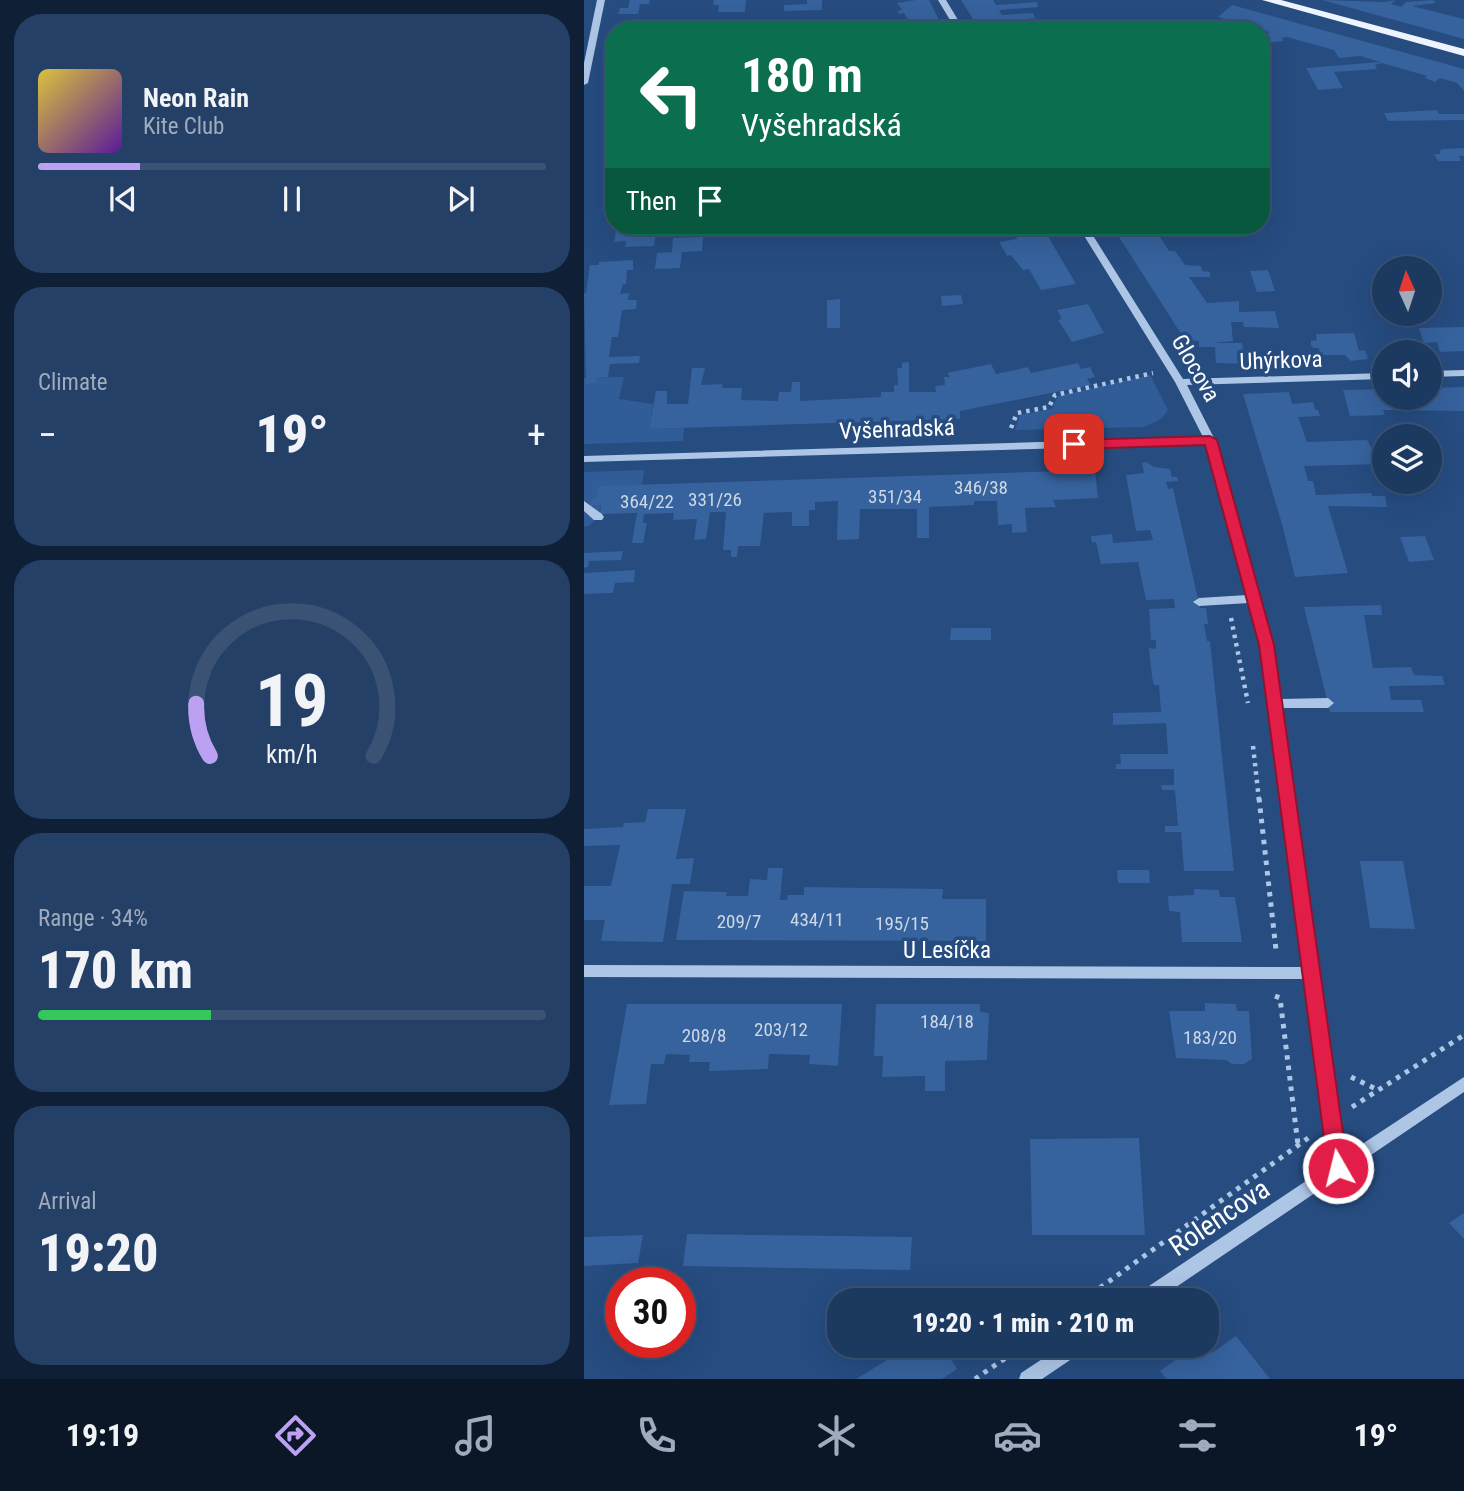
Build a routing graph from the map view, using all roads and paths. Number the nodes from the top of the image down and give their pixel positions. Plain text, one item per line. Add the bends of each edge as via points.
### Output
1 (601, 0) edge
2 (942, 0) edge
3 (1268, 0) edge
4 (955, 21) edge
5 (1464, 53) edge
6 (584, 83) edge
7 (1088, 235) edge
8 (1153, 373) dead end
9 (1464, 373) edge
10 (1442, 374) edge
11 (1372, 376) edge
12 (1180, 382) junction
13 (1009, 432) dead end
14 (1210, 440) junction
15 (584, 459) edge
16 (584, 505) edge
17 (598, 517) dead end
18 (1254, 599) junction
19 (1228, 601) junction
20 (1199, 602) dead end
21 (1328, 703) dead end
22 (1274, 704) junction
23 (1250, 714) dead end
24 (1253, 741) dead end
25 (1267, 954) dead end
26 (584, 971) edge
27 (1311, 973) junction
28 (1271, 994) dead end
29 (1464, 1035) edge
30 (1464, 1083) edge
31 (1332, 1120) junction
32 (1298, 1145) junction
33 (1338, 1168) junction
34 (1100, 1288) edge
35 (1161, 1288) edge
36 (1006, 1358) edge
37 (1058, 1358) edge
38 (975, 1379) edge
39 (1027, 1379) edge

1 - 6 street
2 - 4 street
3 - 5 main road
7 - 12 street, Glocova
8 - 13 path via 1055,395 1049,407 1017,413
9 - 10 street
11 - 12 street, Uhýrkova
12 - 14 street, Glocova
14 - 15 street, Vyšehradská
14 - 18 street, Glocova
16 - 17 street
18 - 19 street
18 - 22 street, Glocova
19 - 20 street
19 - 23 path
21 - 22 street
22 - 27 street, Glocova
24 - 25 path via 1276,950
26 - 27 street, U Lesíčka
27 - 31 street, Glocova
28 - 32 path via 1280,998
29 - 31 path
30 - 33 street, Rolencova
31 - 32 path
31 - 33 street, Glocova
32 - 34 path
33 - 35 street, Rolencova
36 - 38 path
37 - 39 street

